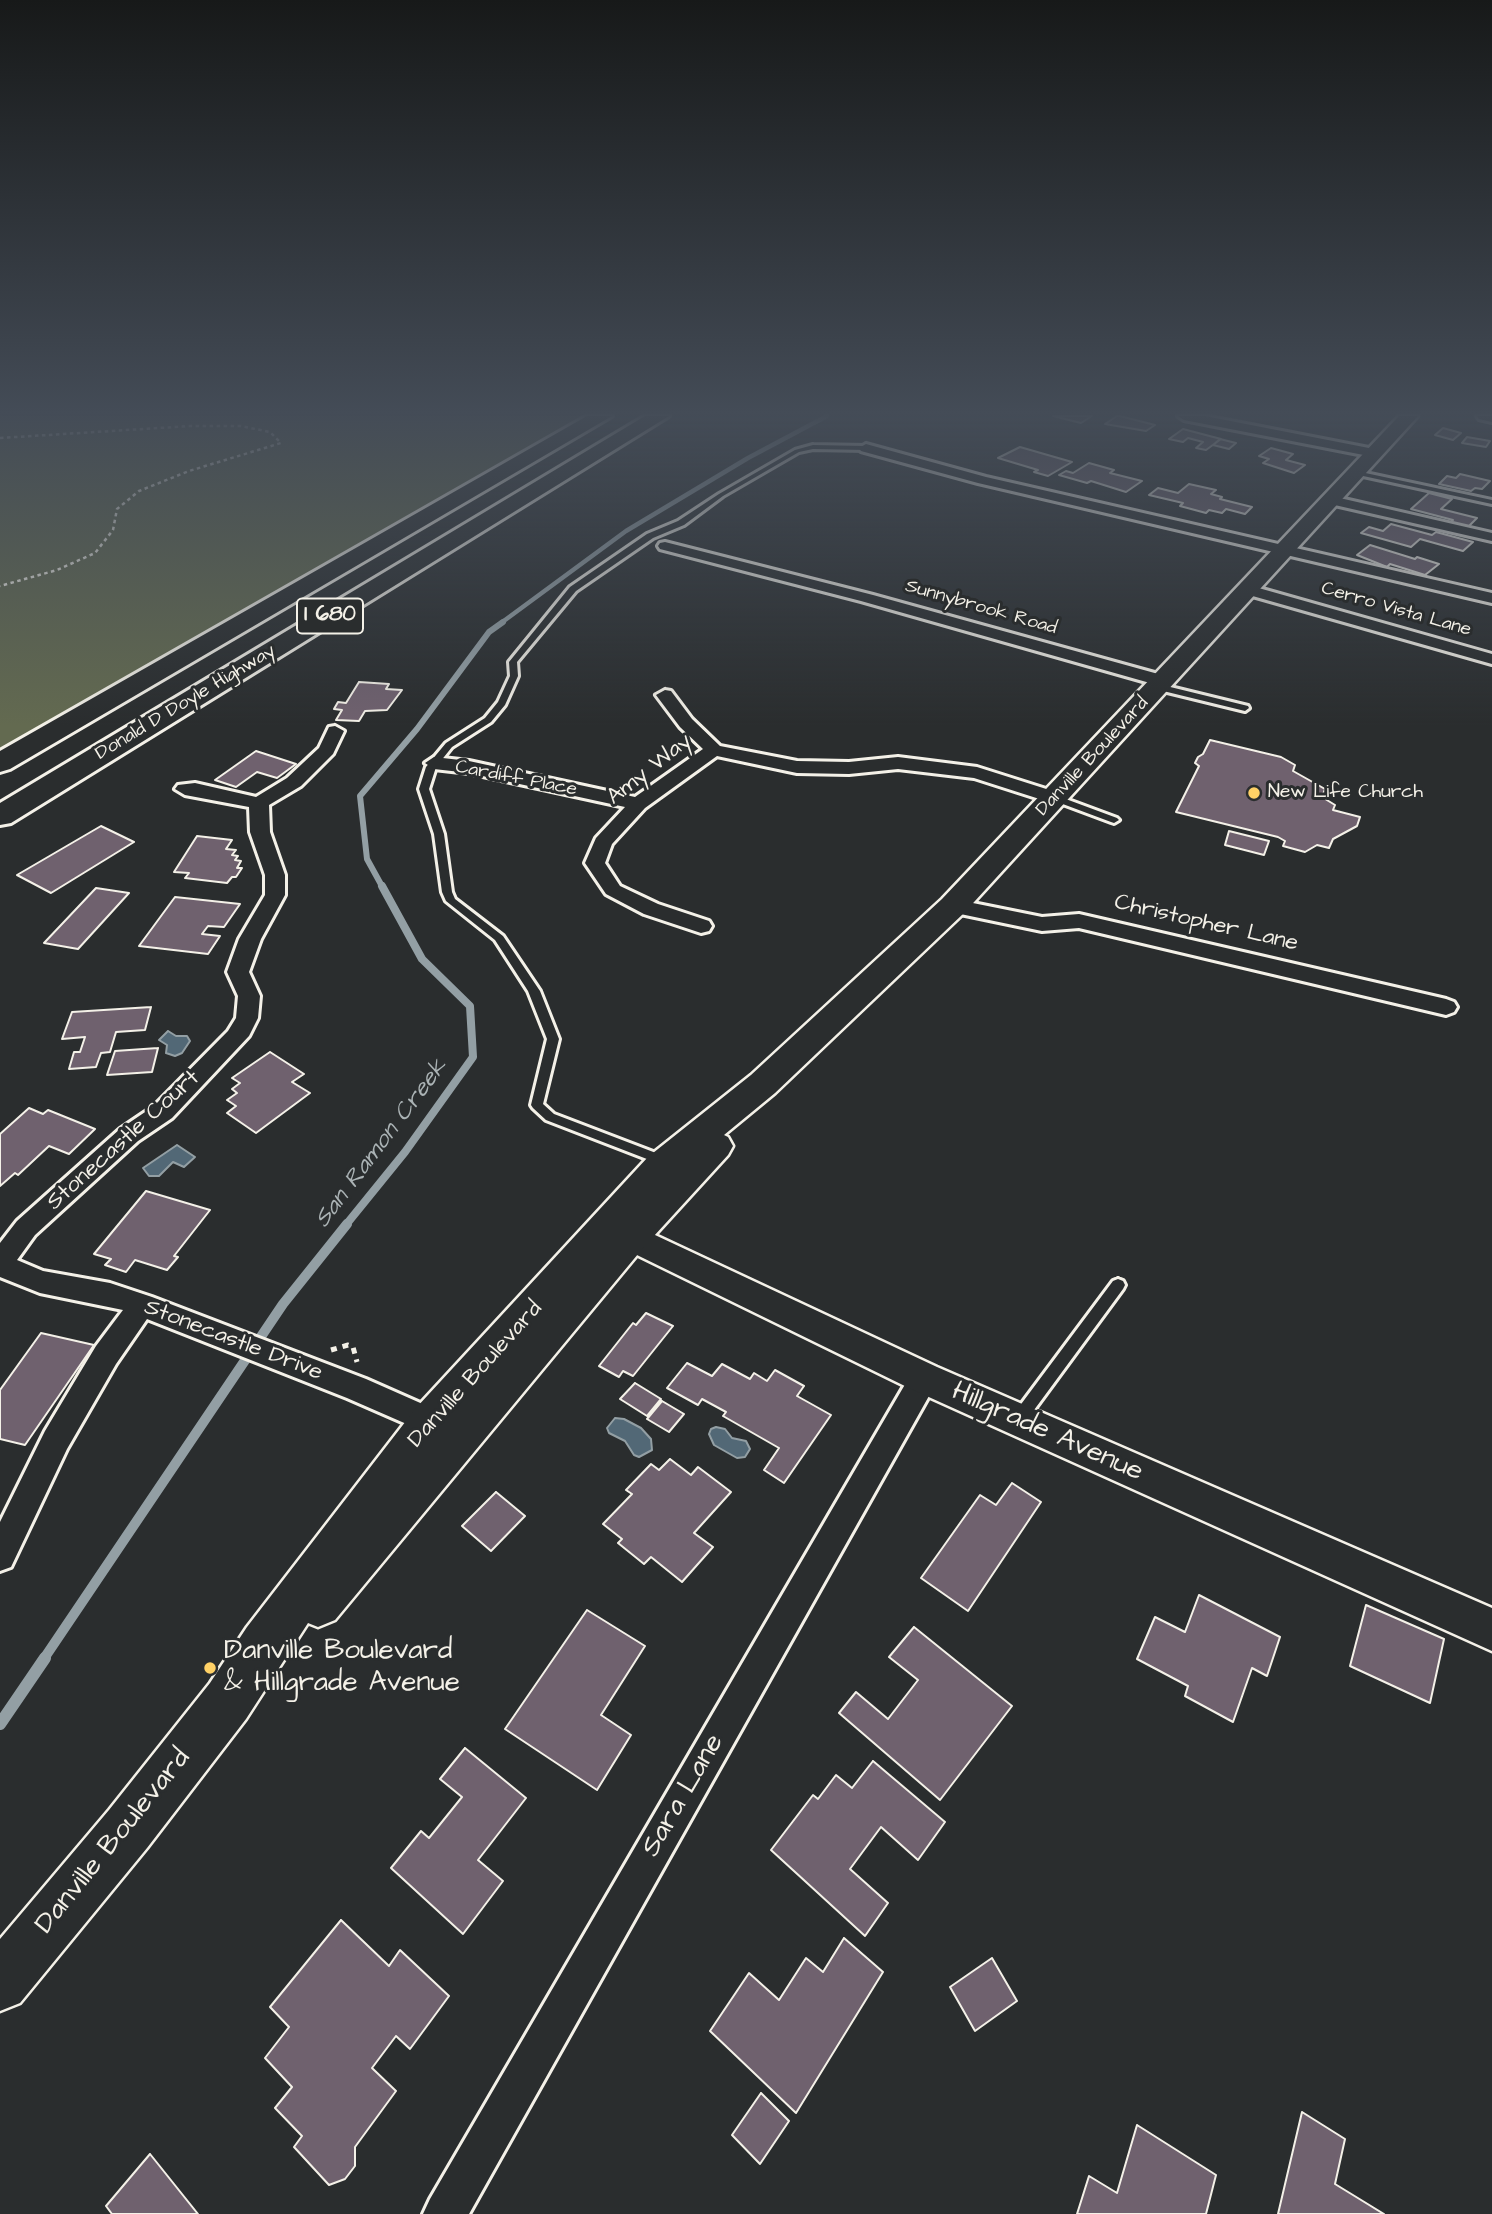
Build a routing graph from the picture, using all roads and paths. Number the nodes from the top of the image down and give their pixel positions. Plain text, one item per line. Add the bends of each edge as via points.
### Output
1 (115, 519) edge
2 (423, 519) edge
3 (466, 519) edge
4 (489, 519) edge
5 (687, 519) edge
6 (1151, 519) edge
7 (1314, 519) edge
8 (1415, 519) edge
9 (1492, 537) edge
10 (665, 546) dead end
11 (1286, 551) junction
12 (0, 586) edge
13 (1248, 590) junction
14 (1492, 598) edge
15 (1492, 659) edge
16 (1161, 684) junction
17 (665, 695) dead end
18 (1245, 708) dead end
19 (335, 732) dead end
20 (714, 750) junction
21 (0, 763) edge
22 (435, 763) junction
23 (185, 789) dead end
24 (0, 796) edge
25 (1055, 798) junction
26 (259, 803) junction
27 (638, 804) junction
28 (0, 816) edge
29 (1114, 820) dead end
30 (953, 906) junction
31 (701, 926) dead end
32 (1446, 1007) dead end
33 (679, 1167) junction
34 (618, 1231) junction
35 (0, 1264) edge
36 (1118, 1285) dead end
37 (142, 1305) junction
38 (924, 1378) junction
39 (1017, 1420) junction
40 (446, 1429) junction
41 (0, 1556) edge
42 (1492, 1630) edge
43 (0, 1983) edge
44 (444, 2214) edge

1 - 12 path via 113,530 95,554
2 - 21 highway, Donald D Doyle Highway / I 680
3 - 24 highway, I 680
4 - 28 highway, Donald D Doyle Highway / I 680
5 - 22 lane via 650,536 573,589 513,663 514,676 502,703
6 - 11 street
7 - 11 main road, Danville Boulevard
8 - 9 street
10 - 16 street, Sunnybrook Road via 867,598
11 - 13 main road, Danville Boulevard
11 - 14 street
13 - 15 street, Cerro Vista Lane
13 - 16 main road, Danville Boulevard
16 - 18 lane
16 - 25 main road, Danville Boulevard
17 - 20 street
19 - 26 street via 327,750 302,774
20 - 25 street via 797,767 898,763 977,773
20 - 27 street, Amy Way
22 - 27 street, Cardiff Place
22 - 33 lane via 424,789 439,834 447,892 451,901 499,938 534,991 553,1039 537,1105 550,1117
23 - 26 street
25 - 29 lane
25 - 30 main road, Danville Boulevard
26 - 35 street, Stonecastle Court via 260,832 275,876 275,895 238,972 249,996 247,1018 237,1036 163,1112 129,1135 26,1228
27 - 31 street, Amy Way via 603,842 595,863 612,890
30 - 32 street, Christopher Lane via 1042,924 1079,921
30 - 33 main road, Danville Boulevard via 763,1084 738,1118
33 - 34 main road, Danville Boulevard
34 - 38 street, Hillgrade Avenue
34 - 40 main road, Danville Boulevard
35 - 37 street, Stonecastle Drive via 40,1282 110,1294
36 - 39 lane
37 - 40 street, Stonecastle Drive via 356,1388
37 - 41 street via 56,1440
38 - 39 street, Hillgrade Avenue
38 - 44 street, Sara Lane
39 - 42 street, Hillgrade Avenue
40 - 43 main road, Danville Boulevard via 384,1481 264,1644 228,1701

